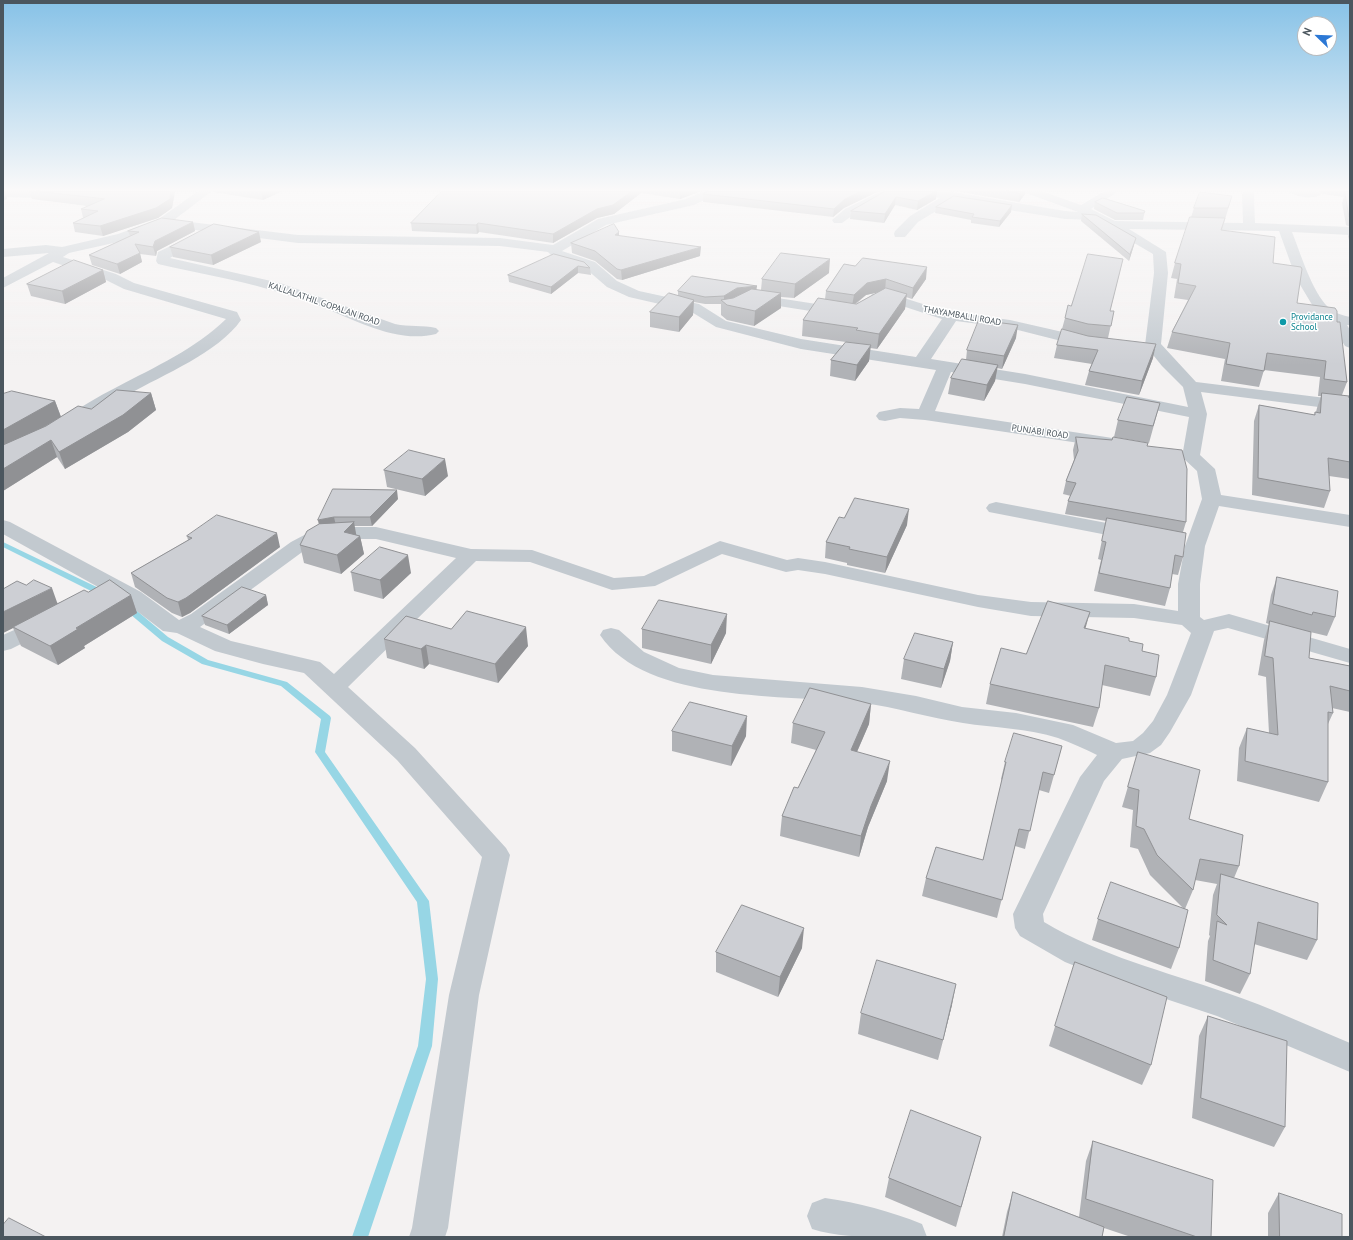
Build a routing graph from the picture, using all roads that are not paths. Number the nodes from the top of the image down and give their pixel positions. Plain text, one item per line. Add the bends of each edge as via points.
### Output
1 (70, 249) edge
2 (176, 249) edge
3 (556, 249) edge
4 (1154, 249) edge
5 (1292, 249) edge
6 (65, 250) junction
7 (3, 253) edge
8 (50, 257) junction
9 (3, 284) edge
10 (703, 311) junction
11 (951, 316) junction
12 (1343, 320) edge
13 (431, 331) dead end
14 (1350, 343) edge
15 (1103, 346) edge
16 (1143, 349) edge
17 (1158, 350) junction
18 (927, 364) junction
19 (944, 367) junction
20 (1190, 386) junction
21 (1350, 406) edge
22 (1198, 414) junction
23 (925, 415) junction
24 (885, 416) dead end
25 (51, 434) edge
26 (1122, 444) edge
27 (1212, 499) junction
28 (996, 508) dead end
29 (1350, 521) edge
30 (3, 526) edge
31 (1149, 537) edge
32 (471, 555) junction
33 (63, 614) edge
34 (1194, 624) junction
35 (182, 626) junction
36 (611, 634) dead end
37 (3, 644) edge
38 (1350, 656) edge
39 (334, 688) junction
40 (1114, 752) junction
41 (1350, 1058) edge
42 (825, 1216) dead end
43 (427, 1237) edge
44 (909, 1237) edge

1 - 6 street
2 - 13 street, KALLALATHIL GOPALAN ROAD via 163,256 163,261 248,278 312,298 361,319 391,327 407,331
3 - 10 street via 555,253 561,257 590,265 612,284 634,294
4 - 17 street via 1159,252 1161,273 1153,344
5 - 12 street via 1303,278 1322,310
6 - 7 street
6 - 8 street
8 - 9 street
8 - 25 street via 130,286 232,315 234,320 189,354 107,398
10 - 11 street, THAYAMBALLI ROAD via 732,306 742,300 761,299 795,305 859,309 871,299 885,296
10 - 18 street via 721,324 800,344
11 - 15 street, THAYAMBALLI ROAD via 1010,324
11 - 18 street via 923,360
12 - 14 street
16 - 17 street
17 - 20 street
18 - 19 street
19 - 22 street via 1025,379
19 - 23 street
20 - 21 street
20 - 22 street
22 - 27 street via 1191,457 1185,457 1206,469
23 - 24 street, PUNJABI ROAD via 900,413
23 - 26 street, PUNJABI ROAD
27 - 29 street
27 - 34 street via 1187,545
28 - 31 street
30 - 35 street via 104,591 133,596 171,626
32 - 34 street via 532,556 612,584 648,582 720,547 786,566 798,564 825,568 978,601 1031,609 1134,611
32 - 35 street via 376,533 336,533 317,536 298,546 199,619
32 - 39 street
33 - 37 street
34 - 38 street via 1229,621
34 - 40 street via 1203,631 1164,724 1140,748
35 - 39 street via 222,646 312,667
36 - 40 street via 636,657 672,674 713,683 862,695 962,715 1016,721 1064,731
39 - 43 street via 406,754 496,855 464,995
40 - 41 street via 1093,777 1028,914 1030,928 1046,940 1094,962 1227,1006
42 - 44 street via 863,1222

